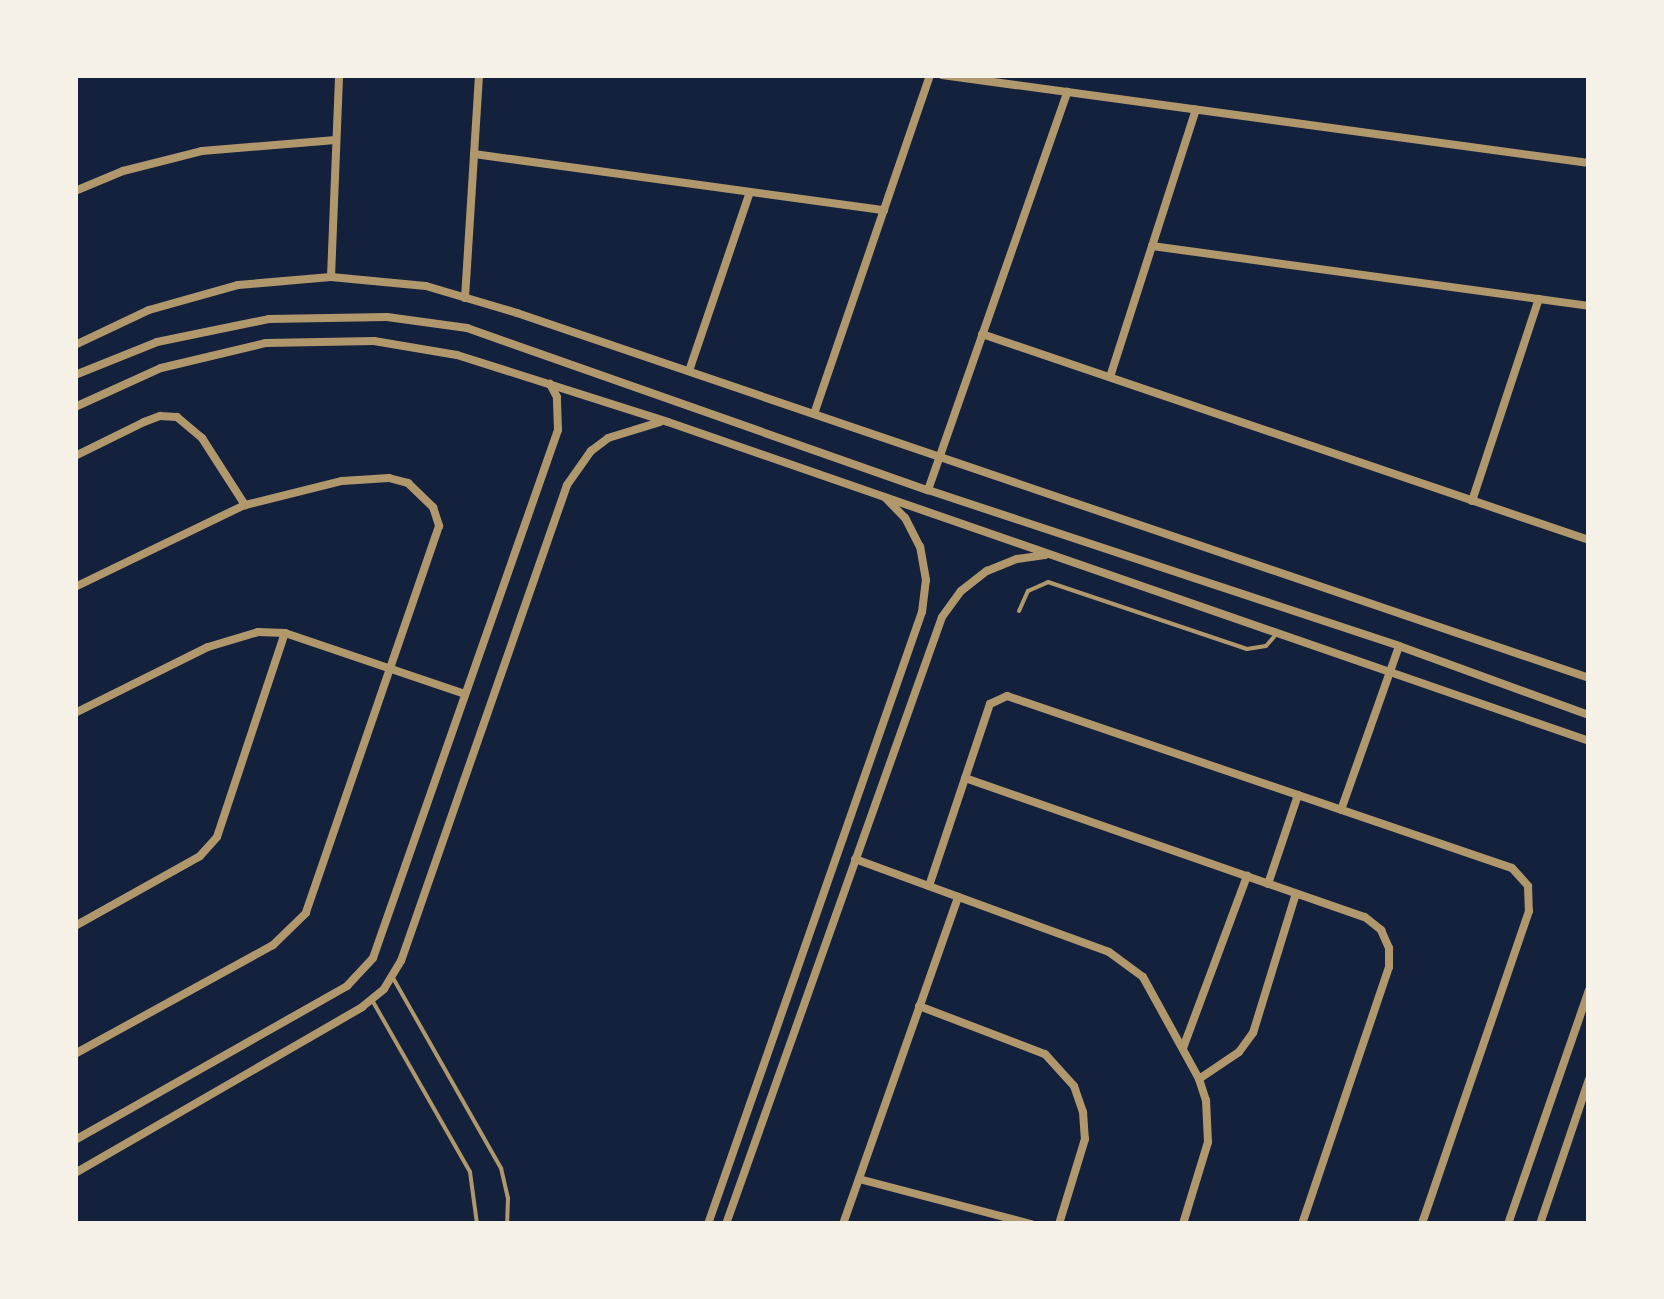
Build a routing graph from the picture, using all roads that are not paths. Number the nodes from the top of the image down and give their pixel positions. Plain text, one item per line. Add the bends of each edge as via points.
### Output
1 (339, 75) edge
2 (479, 75) edge
3 (930, 75) edge
4 (942, 75) edge
5 (1067, 92) junction
6 (1196, 109) junction
7 (336, 140) junction
8 (474, 154) junction
9 (1589, 163) edge
10 (75, 191) edge
11 (750, 192) junction
12 (884, 210) junction
13 (1152, 246) junction
14 (331, 277) junction
15 (465, 298) junction
16 (1539, 299) junction
17 (1589, 306) edge
18 (982, 334) junction
19 (75, 345) edge
20 (689, 372) junction
21 (75, 375) edge
22 (1110, 377) junction
23 (550, 384) junction
24 (75, 407) edge
25 (814, 414) junction
26 (668, 422) junction
27 (75, 456) edge
28 (940, 456) junction
29 (928, 490) junction
30 (882, 495) junction
31 (1472, 501) junction
32 (245, 505) junction
33 (1589, 540) edge
34 (1050, 555) junction
35 (75, 587) edge
36 (1019, 611) dead end
37 (1278, 632) junction
38 (285, 633) junction
39 (1399, 646) junction
40 (390, 668) junction
41 (1390, 671) junction
42 (1589, 678) edge
43 (465, 694) junction
44 (75, 713) edge
45 (1589, 716) edge
46 (1589, 741) edge
47 (965, 778) junction
48 (1298, 796) junction
49 (1341, 810) junction
50 (856, 859) junction
51 (1247, 876) junction
52 (1268, 884) junction
53 (929, 886) junction
54 (1296, 893) junction
55 (958, 896) junction
56 (75, 926) edge
57 (393, 977) junction
58 (1589, 990) edge
59 (372, 1000) junction
60 (919, 1006) junction
61 (1183, 1048) junction
62 (75, 1054) edge
63 (1200, 1079) junction
64 (1589, 1079) edge
65 (75, 1140) edge
66 (75, 1174) edge
67 (858, 1180) junction
68 (477, 1224) edge
69 (507, 1224) edge
70 (708, 1224) edge
71 (726, 1224) edge
72 (843, 1224) edge
73 (1031, 1224) edge
74 (1059, 1224) edge
75 (1183, 1224) edge
76 (1302, 1224) edge
77 (1422, 1224) edge
78 (1508, 1224) edge
79 (1540, 1224) edge

1 - 7 street
2 - 8 street
3 - 12 street
4 - 5 street
5 - 6 street
5 - 18 street
6 - 9 street
6 - 13 street
7 - 10 street via 202,151
7 - 14 street
8 - 11 street
8 - 15 street
11 - 12 street
11 - 20 street
12 - 25 street
13 - 16 street
13 - 22 street
14 - 15 street via 410,284
14 - 19 street via 193,296
15 - 20 street
16 - 17 street
16 - 31 street
18 - 22 street
18 - 28 street
20 - 25 street
21 - 29 street via 157,342 231,324 347,315 427,321 480,332
22 - 31 street
23 - 24 street via 416,346 302,340 196,358
23 - 26 street
23 - 43 street via 558,430
25 - 28 street
26 - 30 street
26 - 57 street via 608,438 567,485
27 - 32 street via 144,422 176,417 202,438
28 - 29 street
28 - 42 street
29 - 39 street
30 - 34 street
30 - 70 street via 905,518 920,548 922,612
31 - 33 street
32 - 35 street
32 - 40 street via 370,478 408,483 423,494 438,526 435,545
34 - 37 street
34 - 50 street via 1002,564 951,603
36 - 37 lane via 1028,591 1048,582 1248,649 1266,646
37 - 41 street
38 - 40 street
38 - 44 street via 232,637
38 - 56 street via 217,837 200,856
39 - 41 street
39 - 45 street
40 - 43 street
40 - 62 street via 317,891 300,922 273,944
41 - 46 street
41 - 49 street
43 - 65 street via 366,968 336,993
47 - 48 street via 990,704 1007,696
47 - 51 street
47 - 53 street
48 - 49 street
48 - 52 street
49 - 77 street via 1512,868 1531,894
50 - 53 street
50 - 71 street
51 - 52 street
51 - 61 street
52 - 54 street
53 - 55 street
54 - 63 street via 1253,1034
54 - 76 street via 1374,923 1390,958
55 - 60 street
55 - 61 street via 1127,963 1149,986
57 - 59 street
57 - 69 lane via 501,1168
58 - 78 street
59 - 66 street
59 - 68 lane via 470,1172
60 - 67 street
60 - 74 street via 1045,1054 1074,1086 1086,1139
61 - 63 street
63 - 75 street via 1208,1142
64 - 79 street
67 - 72 street
67 - 73 street

